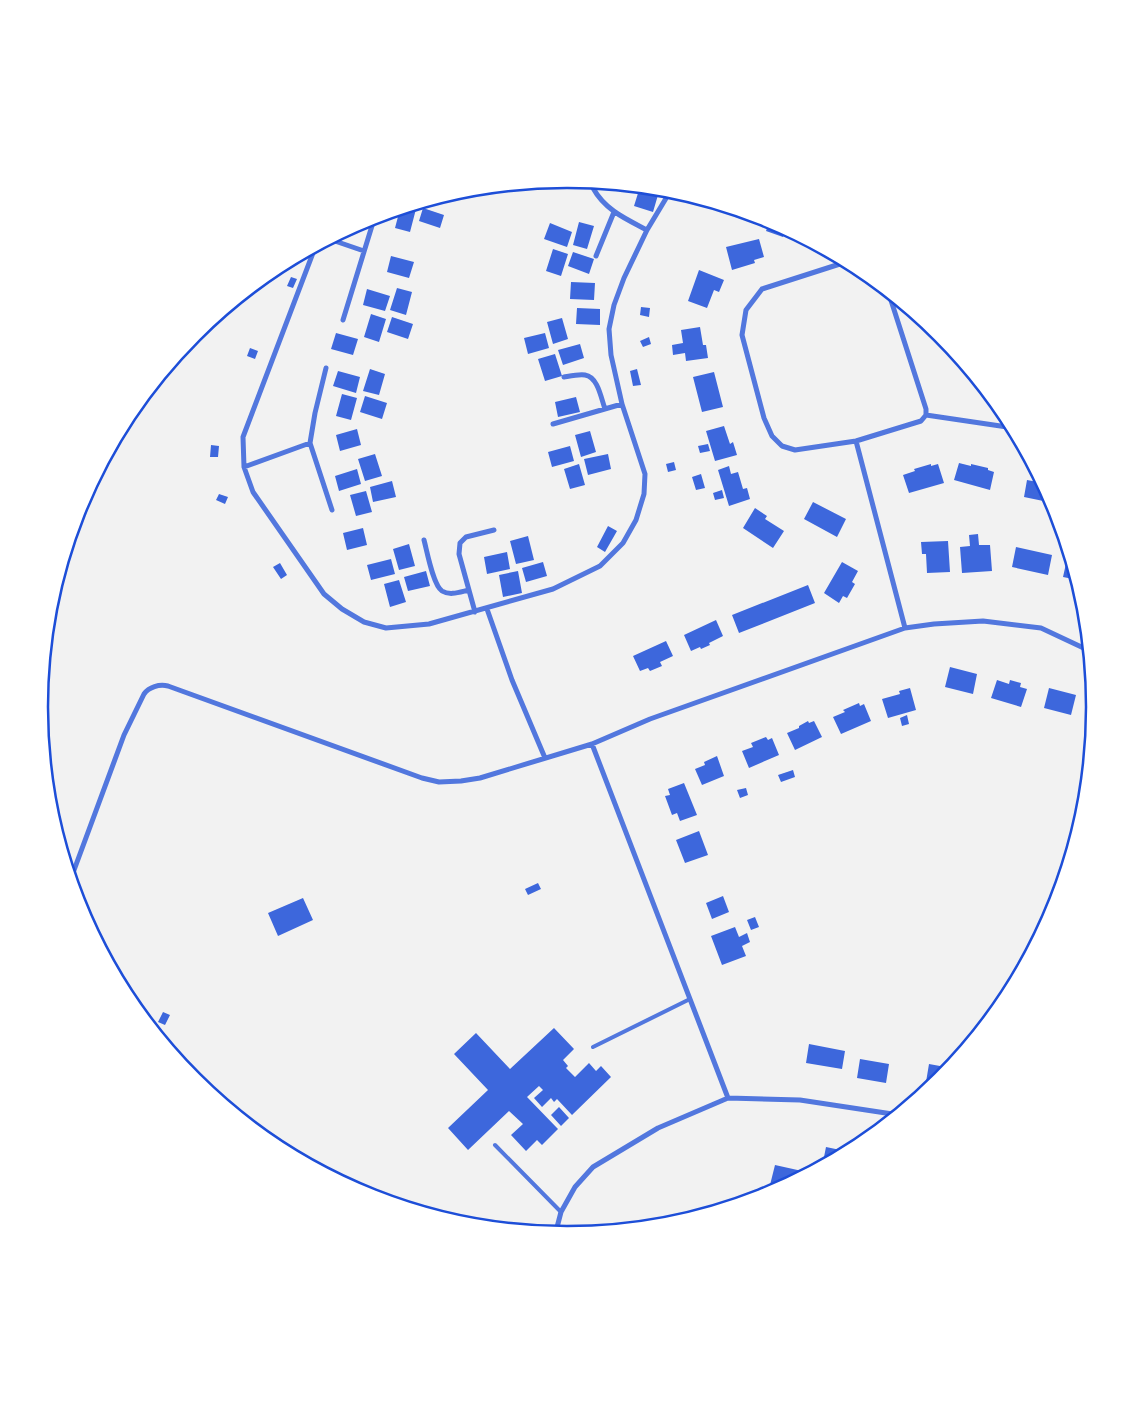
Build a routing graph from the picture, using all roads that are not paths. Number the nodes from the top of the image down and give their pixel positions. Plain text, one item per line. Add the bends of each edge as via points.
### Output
1 (593, 189) edge
2 (666, 198) edge
3 (614, 212) junction
4 (372, 227) edge
5 (647, 230) junction
6 (337, 242) edge
7 (364, 251) junction
8 (312, 255) edge
9 (596, 256) dead end
10 (838, 265) edge
11 (892, 302) edge
12 (343, 320) dead end
13 (326, 368) dead end
14 (564, 377) dead end
15 (622, 404) junction
16 (605, 409) junction
17 (926, 415) junction
18 (554, 424) dead end
19 (1004, 426) edge
20 (856, 441) junction
21 (310, 442) junction
22 (244, 467) junction
23 (332, 510) dead end
24 (494, 530) dead end
25 (424, 540) dead end
26 (469, 590) junction
27 (487, 608) junction
28 (475, 612) junction
29 (905, 628) junction
30 (1083, 648) edge
31 (592, 744) junction
32 (545, 758) junction
33 (74, 870) edge
34 (690, 998) junction
35 (593, 1047) dead end
36 (728, 1098) junction
37 (891, 1114) edge
38 (495, 1145) dead end
39 (561, 1212) junction
40 (557, 1227) edge

1 - 3 street via 599,199
2 - 5 street
3 - 5 street
3 - 9 street
4 - 7 street
5 - 15 street via 624,278 608,329 610,355
6 - 7 street
7 - 12 street
8 - 22 street via 243,437
10 - 20 street via 762,289 746,310 742,335 764,418 772,436 782,446 795,450
11 - 17 street
13 - 21 street
14 - 16 street via 590,376 597,384
15 - 16 street
15 - 27 street via 645,474 644,494 636,520 623,542 600,566 569,582
16 - 18 street
17 - 19 street
17 - 20 street via 921,421
20 - 29 street
21 - 22 street
21 - 23 street
22 - 28 street via 252,492 324,594 342,609 364,622 386,628 429,624
24 - 26 street via 466,537 460,543 459,554
25 - 26 street via 437,586 442,592 452,594
26 - 28 street
27 - 28 street
27 - 32 street via 512,680
29 - 30 street via 983,621 1002,623 1041,628
29 - 31 street via 650,719
31 - 32 street
31 - 34 street
32 - 33 street via 480,778 432,781 159,685 144,694 124,735
34 - 35 lane
34 - 36 street
36 - 37 street via 800,1100
36 - 39 street via 658,1128 593,1167 575,1187
38 - 39 lane
39 - 40 street

